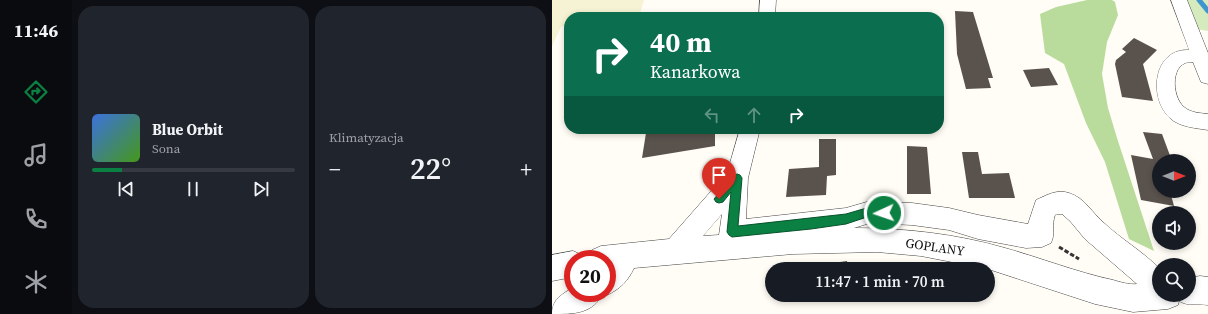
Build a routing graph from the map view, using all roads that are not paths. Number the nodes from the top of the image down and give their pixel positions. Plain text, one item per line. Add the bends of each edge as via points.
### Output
1 (768, 0) edge
2 (1179, 0) edge
3 (767, 12) edge
4 (1201, 57) junction
5 (1208, 77) edge
6 (1208, 122) edge
7 (749, 134) edge
8 (737, 178) junction
9 (731, 240) junction
10 (675, 251) junction
11 (616, 258) edge
12 (616, 260) edge
13 (564, 266) edge
14 (552, 268) edge
15 (616, 273) edge
16 (1152, 281) edge
17 (1196, 291) edge
18 (1208, 291) edge
19 (1152, 296) edge
20 (576, 302) edge
21 (563, 314) edge

1 - 3 street
2 - 4 street
4 - 5 street
4 - 6 street via 1183,56 1174,61 1165,78 1168,100 1176,112 1192,120
7 - 8 street
8 - 9 street
8 - 10 street
9 - 10 street, GOPLANY
9 - 16 street via 846,219 870,212 912,214 949,219 1026,236 1042,235 1040,222 1045,208 1055,202 1067,203
9 - 19 street, GOPLANY via 844,240 921,244 1003,260 1095,290 1133,298
10 - 11 street, GOPLANY
12 - 15 street via 623,264
13 - 14 street
17 - 18 street
20 - 21 street

